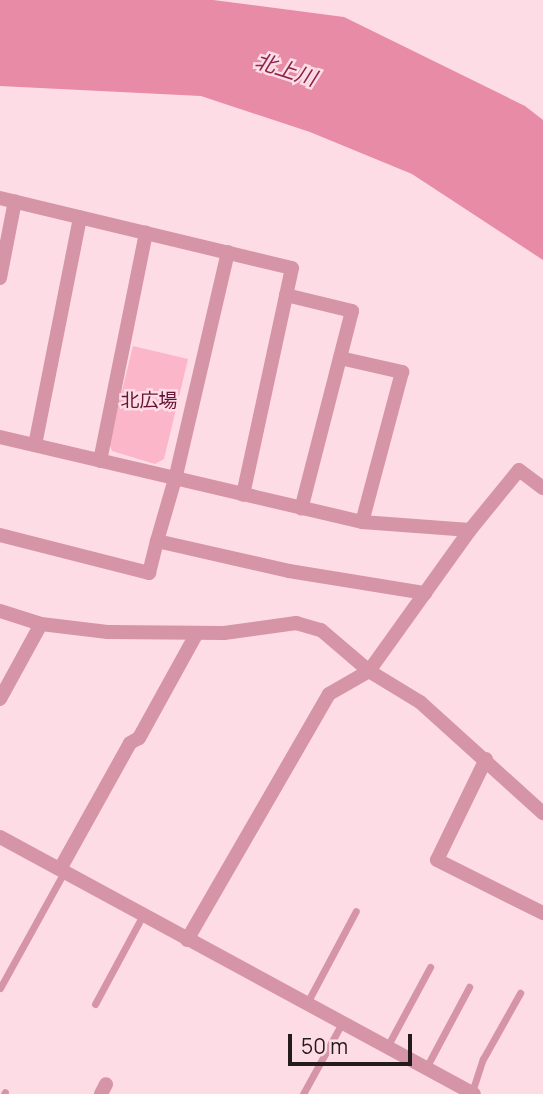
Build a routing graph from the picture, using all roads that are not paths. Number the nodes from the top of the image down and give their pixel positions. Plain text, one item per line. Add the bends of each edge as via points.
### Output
1 (0, 198) edge
2 (15, 201) junction
3 (80, 217) junction
4 (146, 233) junction
5 (228, 252) junction
6 (0, 278) edge
7 (286, 295) junction
8 (340, 358) junction
9 (0, 437) edge
10 (36, 445) junction
11 (100, 461) junction
12 (175, 479) junction
13 (543, 488) edge
14 (243, 495) junction
15 (301, 509) junction
16 (362, 522) junction
17 (470, 530) junction
18 (0, 535) edge
19 (157, 541) junction
20 (425, 593) junction
21 (0, 611) edge
22 (41, 624) junction
23 (197, 633) junction
24 (369, 671) junction
25 (0, 699) edge
26 (486, 759) junction
27 (543, 813) edge
28 (0, 837) edge
29 (62, 871) junction
30 (356, 911) dead end
31 (543, 914) edge
32 (143, 915) junction
33 (187, 940) junction
34 (430, 967) dead end
35 (469, 987) dead end
36 (0, 988) edge
37 (520, 993) dead end
38 (95, 1004) dead end
39 (306, 1004) junction
40 (342, 1023) junction
41 (387, 1047) junction
42 (426, 1068) junction
43 (466, 1092) edge
44 (303, 1094) edge

1 - 2 street
2 - 3 street
2 - 6 street
3 - 4 street
3 - 10 street
4 - 5 street
4 - 11 street
5 - 7 street via 292,268
5 - 12 street
7 - 8 street via 352,311
7 - 14 street
8 - 15 street
8 - 16 street via 402,372
9 - 10 street
10 - 11 street
11 - 12 street
12 - 14 street
12 - 19 street
13 - 17 street via 519,470
14 - 15 street
15 - 16 street
16 - 17 street
17 - 20 street
18 - 19 street via 149,573
19 - 20 street via 289,571
20 - 24 street
21 - 22 street
22 - 23 street via 108,632
22 - 25 street
23 - 24 street via 223,634 296,623 321,630
23 - 29 street via 139,738 130,743
24 - 26 street via 420,702
24 - 33 street via 329,694
26 - 27 street
26 - 31 street via 437,860
28 - 29 street
29 - 32 street
29 - 36 lane
30 - 39 lane
32 - 33 street
32 - 38 lane
33 - 39 street
34 - 41 lane
35 - 42 lane
37 - 43 lane
39 - 40 street
40 - 41 street
40 - 44 lane
41 - 42 street
42 - 43 street

